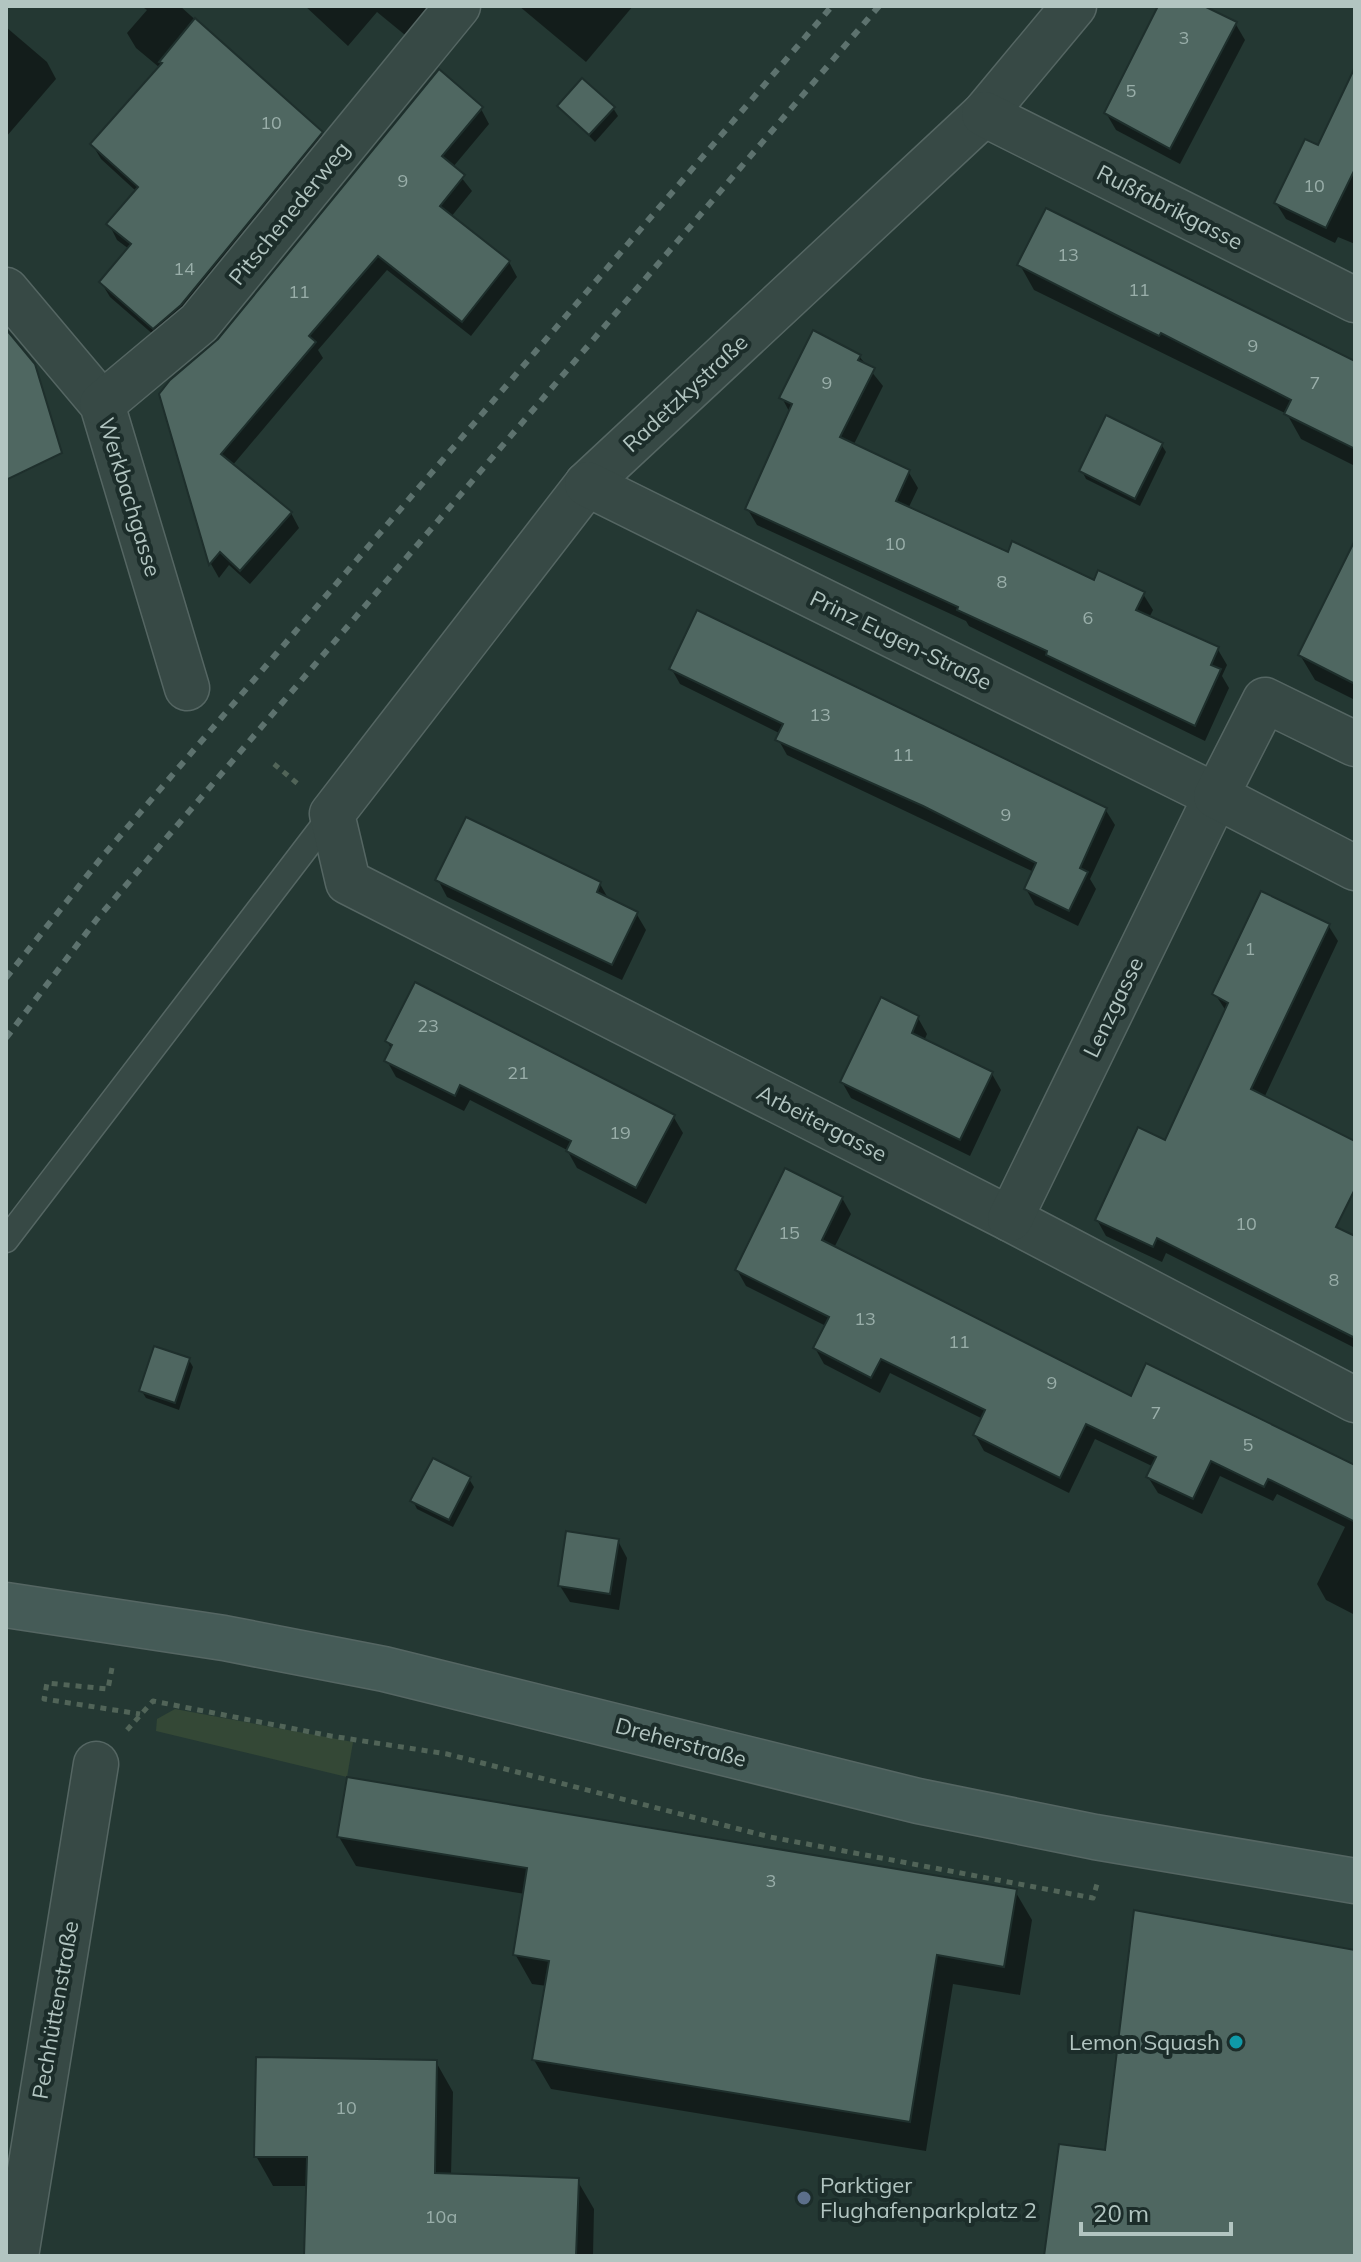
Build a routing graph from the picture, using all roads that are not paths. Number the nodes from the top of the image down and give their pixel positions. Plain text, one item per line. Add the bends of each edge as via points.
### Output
1 (458, 6) edge
2 (1074, 6) edge
3 (984, 114) junction
4 (9, 299) edge
5 (1355, 300) edge
6 (102, 404) junction
7 (587, 484) junction
8 (187, 688) dead end
9 (1355, 744) edge
10 (1216, 796) junction
11 (332, 814) junction
12 (1355, 868) edge
13 (1010, 1219) junction
14 (6, 1240) edge
15 (1355, 1400) edge
16 (6, 1605) edge
17 (96, 1764) road end
18 (1355, 1881) edge
19 (16, 2256) edge

1 - 6 street, Pitschenederweg via 199,323
2 - 3 street, Radetzkystraße
3 - 5 street, Rußfabrikgasse
3 - 7 street, Radetzkystraße
4 - 6 street, Werkbachgasse
6 - 8 street, Werkbachgasse
7 - 10 street, Prinz Eugen-Straße
7 - 11 street, Radetzkystraße
9 - 10 street, Lenzgasse via 1265,700
10 - 12 street, Prinz Eugen-Straße
10 - 13 street, Lenzgasse
11 - 13 street, Arbeitergasse via 348,882
11 - 14 lane
13 - 15 street, Arbeitergasse
16 - 18 street, Dreherstraße via 384,1669 918,1801
17 - 19 street, Pechhüttenstraße

